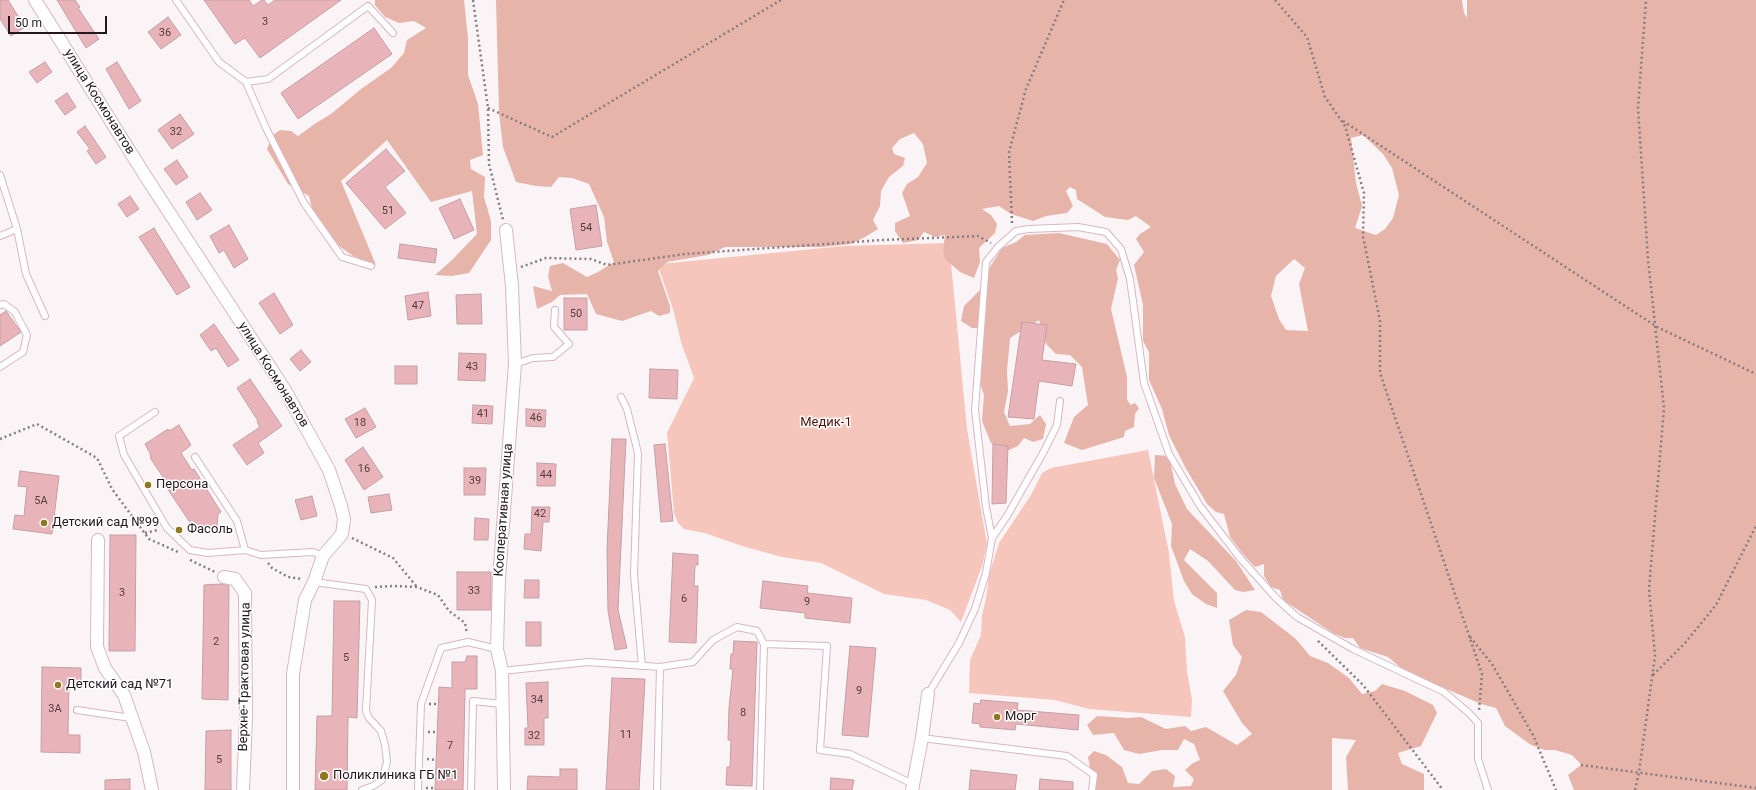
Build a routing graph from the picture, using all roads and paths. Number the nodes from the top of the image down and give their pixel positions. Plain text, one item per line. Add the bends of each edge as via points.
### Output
1 (35, 0) edge
2 (176, 0) edge
3 (473, 0) edge
4 (781, 0) edge
5 (1064, 0) edge
6 (1275, 0) edge
7 (1646, 0) edge
8 (393, 33) dead end
9 (246, 82) junction
10 (488, 108) junction
11 (1340, 119) junction
12 (0, 175) edge
13 (17, 229) junction
14 (506, 230) joint
15 (1016, 232) junction
16 (0, 236) edge
17 (998, 247) junction
18 (371, 266) dead end
19 (510, 271) junction
20 (0, 305) edge
21 (555, 310) dead end
22 (45, 316) dead end
23 (1657, 327) junction
24 (515, 364) junction
25 (0, 368) edge
26 (1756, 374) edge
27 (621, 397) dead end
28 (1060, 401) dead end
29 (155, 412) dead end
30 (0, 439) edge
31 (195, 457) dead end
32 (1756, 526) edge
33 (342, 534) junction
34 (992, 538) junction
35 (98, 540) dead end
36 (245, 550) junction
37 (182, 555) dead end
38 (262, 555) junction
39 (323, 556) junction
40 (188, 559) dead end
41 (224, 577) joint
42 (314, 582) junction
43 (417, 587) junction
44 (366, 589) junction
45 (1468, 635) junction
46 (1316, 639) dead end
47 (468, 642) junction
48 (764, 644) junction
49 (497, 649) junction
50 (642, 666) junction
51 (660, 667) junction
52 (502, 671) junction
53 (1652, 675) junction
54 (928, 694) joint
55 (502, 704) junction
56 (77, 710) dead end
57 (131, 718) junction
58 (1478, 723) junction
59 (922, 738) junction
60 (1581, 765) dead end
61 (1639, 772) junction
62 (912, 787) edge
63 (1756, 788) edge
64 (152, 790) edge
65 (243, 790) edge
66 (292, 790) edge
67 (362, 790) edge
68 (418, 790) edge
69 (471, 790) edge
70 (504, 790) edge
71 (657, 790) edge
72 (760, 790) edge
73 (1092, 790) edge
74 (1443, 790) edge
75 (1488, 790) edge
76 (1556, 790) edge
77 (1634, 790) edge

1 - 33 street, улица Космонавтов via 146,177 285,390 329,470 344,518
2 - 9 lane via 219,62
3 - 10 path
4 - 10 path via 552,137
5 - 15 path via 1026,89 1009,152 1013,224
6 - 11 path via 1307,37 1325,98
7 - 23 path via 1638,108 1648,259
8 - 9 lane via 368,6 268,79
9 - 18 lane via 304,203 342,257
10 - 14 path via 489,164
11 - 23 path
11 - 45 path via 1345,126 1364,193 1363,236 1380,321 1380,373
12 - 13 lane
13 - 16 lane
13 - 22 lane via 26,274
14 - 19 street, Кооперативная улица
15 - 17 lane
15 - 58 lane via 1078,227 1106,232 1121,249 1130,279 1144,383 1169,454 1200,506 1240,558 1297,617 1353,649 1444,692
17 - 19 path via 978,236 882,240 685,254 607,265 591,259 546,258
17 - 34 lane via 986,262 975,410
19 - 24 street, Кооперативная улица
20 - 25 lane via 4,304 15,312 27,335 23,352
21 - 24 lane via 554,327 569,344 553,357 533,358
23 - 26 path
23 - 53 path via 1664,408 1649,589 1655,656
24 - 49 street, Кооперативная улица via 499,579
27 - 50 lane via 627,409 638,453 634,575
28 - 34 lane via 1057,425 1007,516
29 - 36 lane via 119,436 124,455 167,528 190,550 208,553
30 - 37 path via 37,424 96,458 112,489 149,539
31 - 36 lane via 237,520
32 - 53 path via 1716,605 1685,643
33 - 39 street
33 - 43 path via 393,558
34 - 54 lane via 986,573 975,608 959,644
35 - 57 street via 97,647 105,668 124,695
36 - 38 lane
38 - 39 lane via 313,552
38 - 42 path via 272,568 288,577
39 - 42 street
40 - 41 path
41 - 65 street, Верхне-Трактовая улица via 236,579 245,593 246,718
42 - 44 lane
42 - 66 street via 305,600 293,674
43 - 44 path
43 - 47 path via 438,595 449,611 466,623
44 - 67 lane via 372,600 366,711 381,731 387,762 382,780
45 - 58 path via 1482,674
45 - 76 path via 1492,664 1533,735
46 - 74 path via 1363,685
47 - 49 lane
47 - 68 lane via 441,648 421,704
48 - 51 lane via 757,630 737,627 713,640 693,662
48 - 62 lane via 827,646 820,750 850,754
48 - 72 lane
49 - 52 street, Кооперативная улица
50 - 51 lane
50 - 52 lane via 588,662
51 - 71 lane
52 - 55 street, Кооперативная улица
53 - 61 path
54 - 59 street
55 - 69 lane via 473,701
55 - 70 street, Кооперативная улица
56 - 57 lane
57 - 64 street via 144,752
58 - 75 lane via 1478,759
59 - 62 street
59 - 73 lane via 1067,756 1094,775
60 - 61 path
61 - 63 path
61 - 77 path

